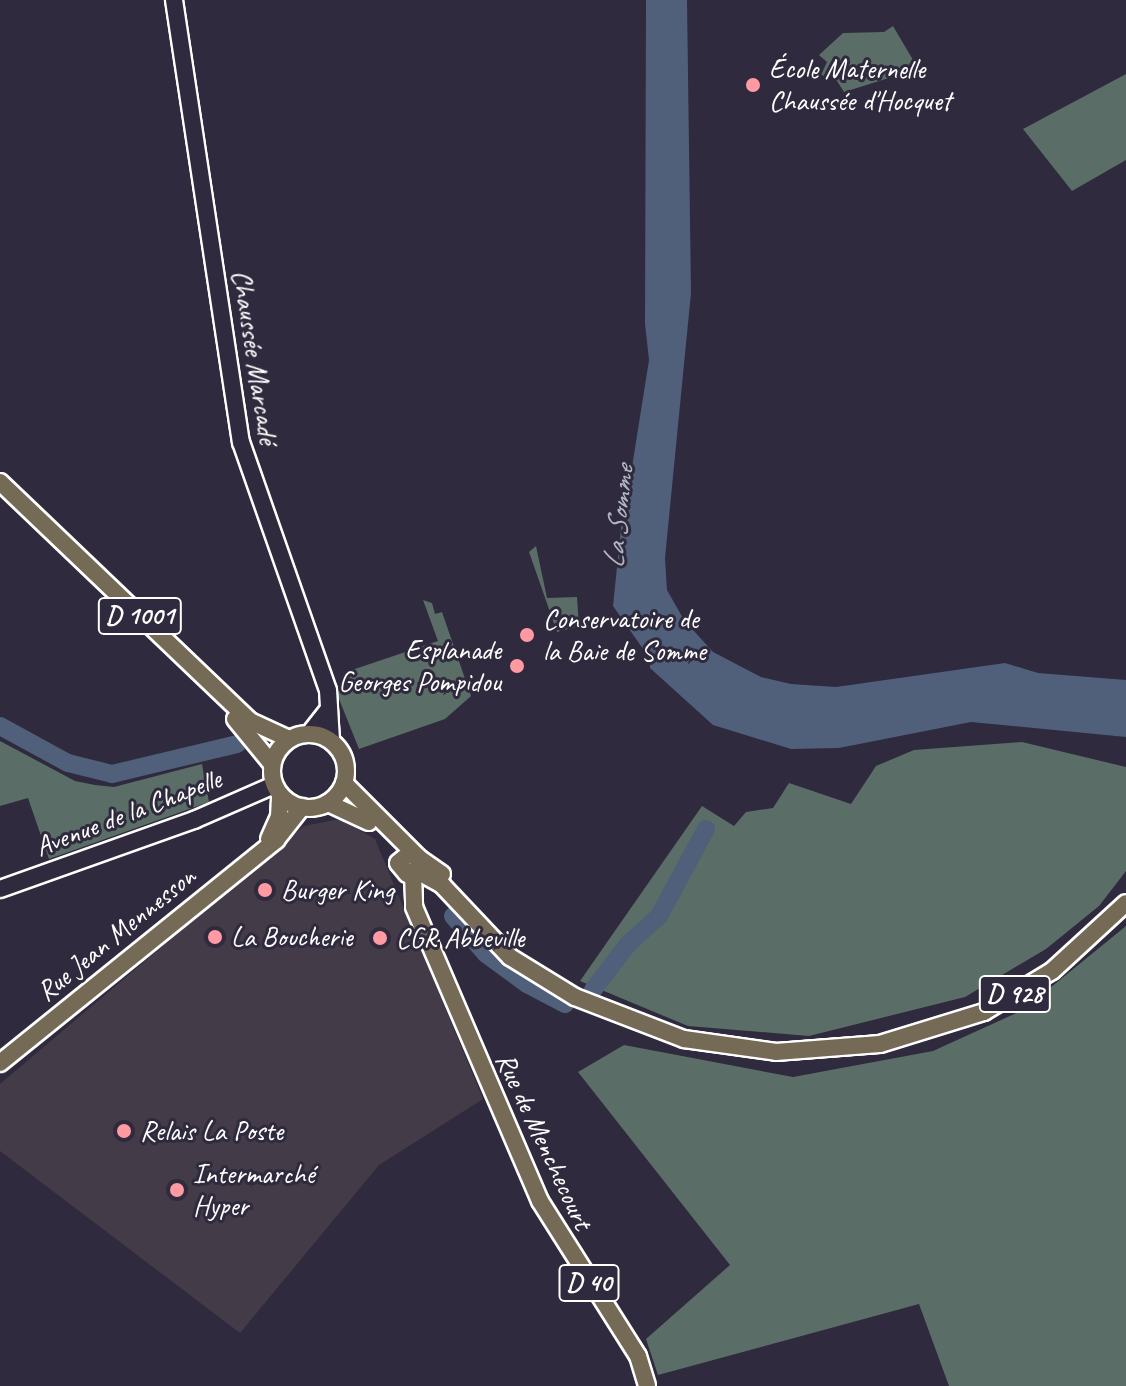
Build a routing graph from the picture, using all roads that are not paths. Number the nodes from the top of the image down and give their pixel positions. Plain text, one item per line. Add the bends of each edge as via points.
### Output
1 (174, 0) edge
2 (0, 482) edge
3 (0, 493) edge
4 (329, 709) junction
5 (310, 733) junction
6 (289, 739) junction
7 (331, 740) junction
8 (272, 764) junction
9 (344, 783) junction
10 (277, 790) junction
11 (328, 803) junction
12 (302, 807) junction
13 (265, 845) junction
14 (410, 864) junction
15 (0, 889) edge
16 (1126, 903) edge
17 (0, 1063) edge
18 (647, 1386) edge

1 - 4 street, Chaussée Marcadé via 244,457 317,656
2 - 6 main road, D 1001 via 250,721
3 - 8 main road, D 1001 via 234,718
4 - 5 street
4 - 7 street, Chaussée Marcadé
5 - 6 main road
5 - 7 main road
6 - 8 main road
7 - 9 main road via 345,761
8 - 10 main road
9 - 11 main road
9 - 14 main road, D 928
10 - 12 main road
10 - 13 main road, Rue Jean Mennesson via 279,817
10 - 15 street, Avenue de la Chapelle
11 - 12 main road
11 - 14 main road, D 928 via 374,826
12 - 13 main road, Rue Jean Mennesson via 276,840
13 - 17 main road, Rue Jean Mennesson
14 - 16 main road, D 928 via 442,885 510,957 618,1017 739,1049 814,1052 928,1031 984,1012 1052,971
14 - 18 main road, Rue de Menchecourt / D 40 via 414,907 548,1218 638,1356

